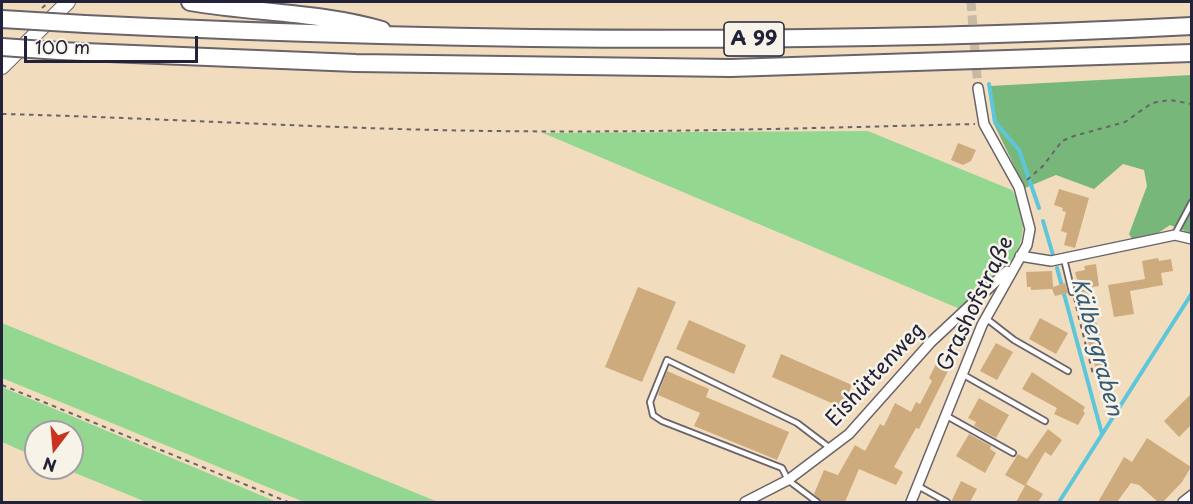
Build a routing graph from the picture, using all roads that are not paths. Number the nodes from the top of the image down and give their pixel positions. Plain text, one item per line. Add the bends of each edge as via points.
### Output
1 (68, 2) edge
2 (190, 2) edge
3 (2, 19) edge
4 (1191, 26) edge
5 (406, 37) junction
6 (2, 47) edge
7 (1191, 53) edge
8 (2, 67) edge
9 (978, 88) tunnel mouth
10 (1191, 202) edge
11 (1175, 235) junction
12 (1191, 239) edge
13 (1020, 255) junction
14 (1065, 259) junction
15 (1072, 292) road end
16 (986, 319) junction
17 (1068, 370) dead end
18 (962, 374) junction
19 (945, 415) junction
20 (1045, 421) dead end
21 (830, 448) junction
22 (1013, 453) dead end
23 (788, 480) junction
24 (916, 485) junction
25 (1191, 495) edge
26 (745, 502) edge
27 (818, 502) edge
28 (911, 502) edge
29 (947, 502) edge
30 (1183, 502) edge

1 - 8 main road
2 - 5 highway via 343,19
3 - 5 highway, A 99, bridge
4 - 5 highway, A 99 via 1005,35 762,39
6 - 7 highway, A 99, bridge via 356,63 731,68
9 - 13 street, Grashofstraße via 984,123 1019,187 1030,229
10 - 11 lane
11 - 12 street
11 - 14 street
13 - 14 street via 1051,261
13 - 16 street, Grashofstraße
13 - 21 street, Eishüttenweg via 931,342 869,414
14 - 15 lane
16 - 17 lane via 1014,340
16 - 18 street, Grashofstraße
18 - 19 street, Grashofstraße
18 - 20 lane
19 - 22 lane
19 - 24 street, Grashofstraße
21 - 23 street, Eishüttenweg
21 - 23 lane via 797,423 667,360 650,402 653,416 782,468
23 - 26 street, Eishüttenweg
23 - 27 lane
24 - 28 street, Grashofstraße
24 - 29 lane
25 - 30 street

